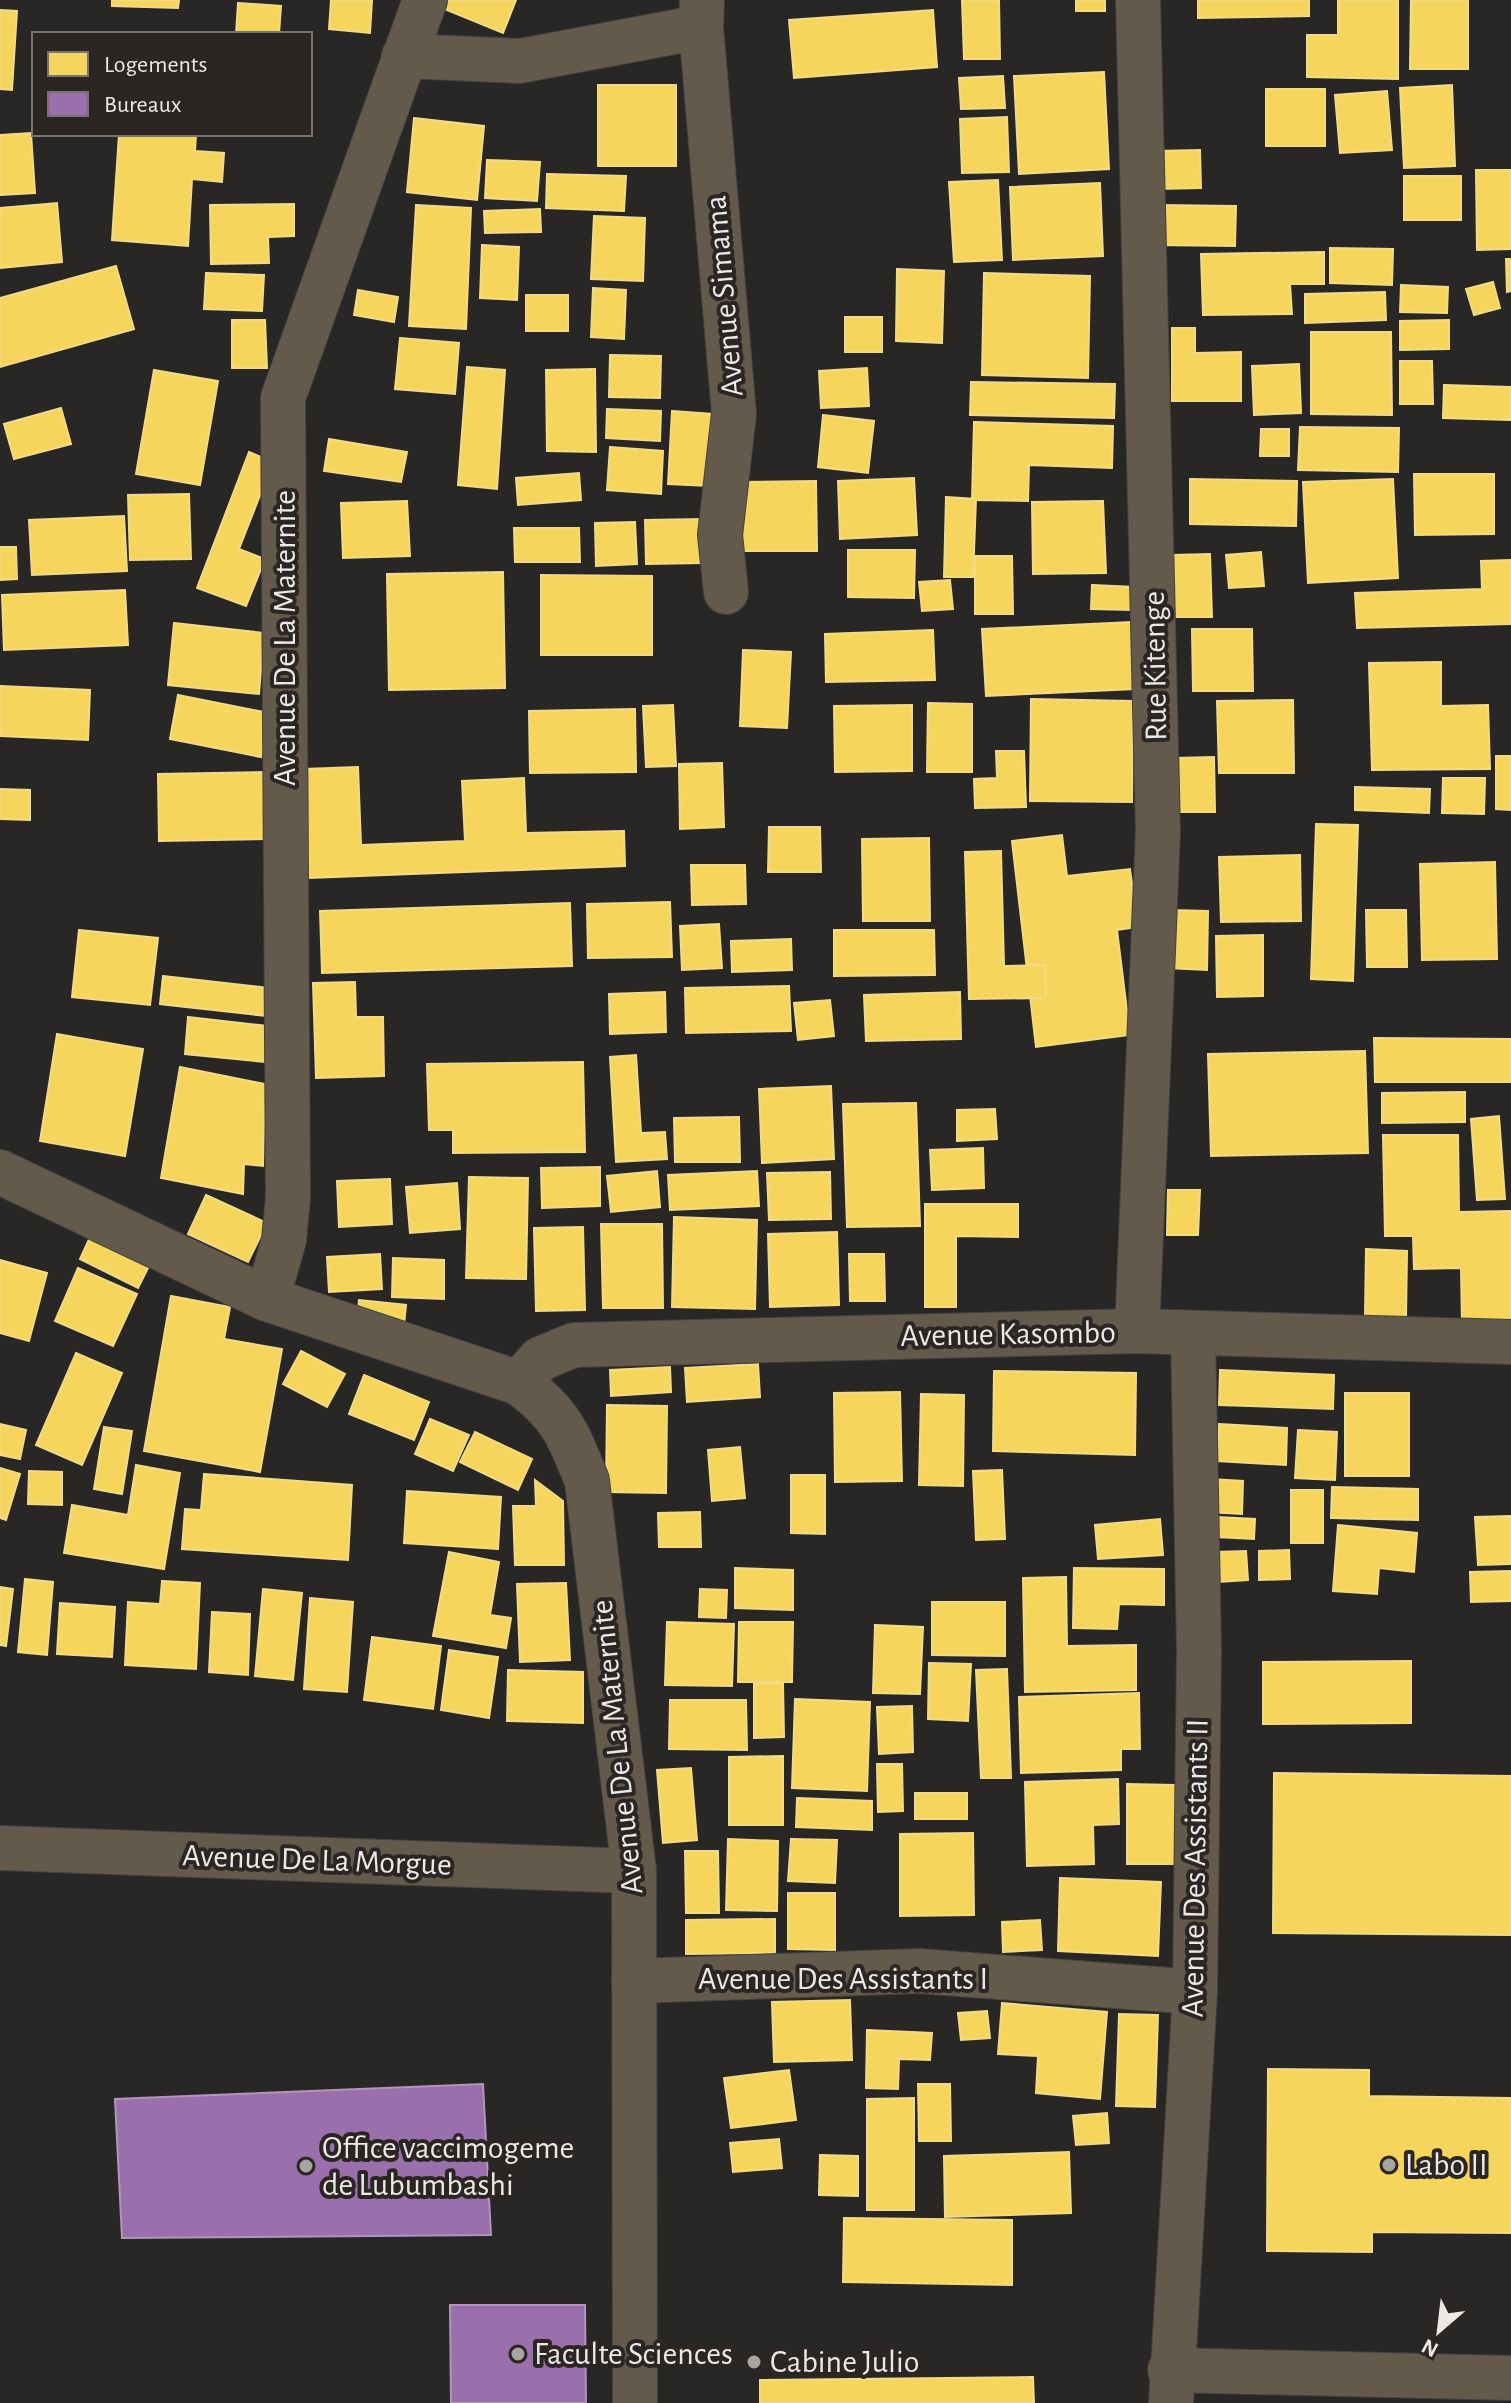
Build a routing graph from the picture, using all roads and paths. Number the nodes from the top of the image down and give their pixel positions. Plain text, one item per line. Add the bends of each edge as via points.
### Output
1 (425, 0) edge
2 (1138, 0) edge
3 (701, 13) edge
4 (404, 56) junction
5 (726, 592) dead end
6 (0, 1172) edge
7 (267, 1299) junction
8 (1137, 1331) junction
9 (1193, 1333) junction
10 (1511, 1342) edge
11 (519, 1383) junction
12 (0, 1848) edge
13 (634, 1871) junction
14 (634, 1981) junction
15 (1195, 1992) junction
16 (1511, 2378) edge
17 (1171, 2386) edge
18 (635, 2403) edge

1 - 4 street, Avenue De La Maternite
2 - 8 street, Rue Kitenge via 1158,831
3 - 4 street via 520,61
3 - 5 street, Avenue Simama via 734,414 720,535
4 - 7 street, Avenue De La Maternite via 283,398 288,1197 284,1240
6 - 7 street, Avenue De La Maternite
7 - 11 street, Avenue De La Maternite
8 - 9 street, Avenue Kasombo
8 - 11 street, Avenue Kasombo via 574,1345 540,1359
9 - 10 street, Avenue Kasombo
9 - 15 street, Avenue Des Assistants II via 1199,1651
11 - 13 street, Avenue De La Maternite via 549,1405 568,1434 587,1481
12 - 13 street, Avenue De La Morgue
13 - 14 street, Avenue De La Maternite
14 - 15 street, Avenue Des Assistants I via 919,1971
14 - 18 street, Avenue De La Maternite
15 - 17 street, Avenue Des Assistants II
16 - 17 street

